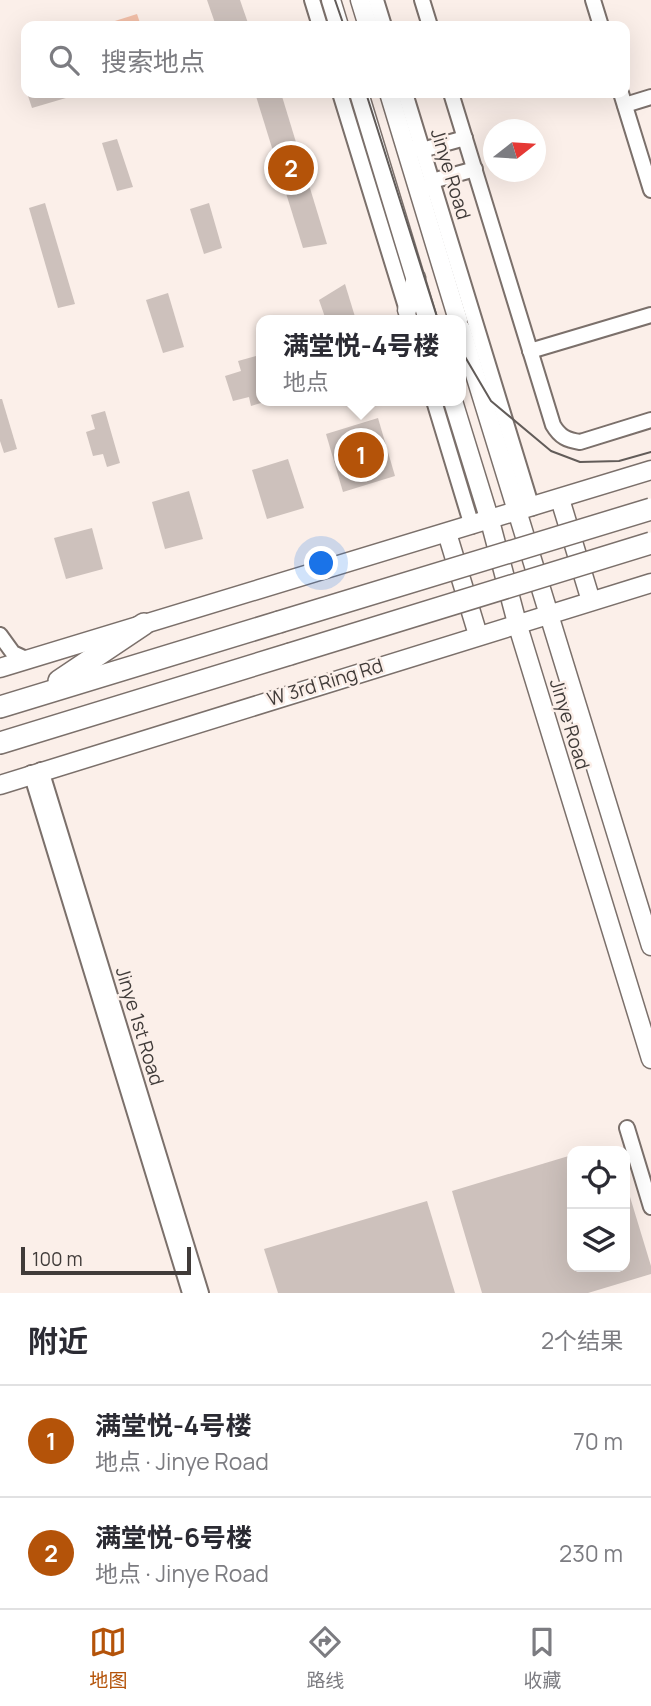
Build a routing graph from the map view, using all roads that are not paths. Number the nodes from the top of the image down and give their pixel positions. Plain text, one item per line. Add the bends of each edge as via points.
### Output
1 (312, 0) edge
2 (331, 0) edge
3 (360, 0) edge
4 (376, 0) edge
5 (422, 0) edge
6 (593, 0) edge
7 (318, 21) edge
8 (337, 21) edge
9 (366, 21) edge
10 (382, 21) edge
11 (428, 21) edge
12 (599, 21) edge
13 (651, 97) edge
14 (342, 98) edge
15 (361, 98) edge
16 (390, 98) edge
17 (406, 98) edge
18 (453, 98) edge
19 (623, 99) edge
20 (465, 138) junction
21 (414, 148) junction
22 (475, 169) junction
23 (432, 181) junction
24 (651, 190) edge
25 (420, 197) junction
26 (416, 278) junction
27 (408, 315) edge
28 (427, 315) edge
29 (456, 315) edge
30 (651, 315) edge
31 (466, 342) edge
32 (530, 351) junction
33 (436, 406) edge
34 (455, 406) edge
35 (651, 420) edge
36 (651, 470) edge
37 (560, 499) junction
38 (651, 509) edge
39 (524, 510) junction
40 (490, 521) junction
41 (472, 526) junction
42 (447, 533) junction
43 (651, 544) edge
44 (651, 583) edge
45 (591, 601) junction
46 (549, 613) junction
47 (517, 623) junction
48 (144, 624) junction
49 (0, 635) edge
50 (478, 635) junction
51 (27, 660) junction
52 (0, 668) edge
53 (40, 694) junction
54 (0, 707) edge
55 (0, 743) edge
56 (36, 772) junction
57 (0, 785) edge
58 (651, 946) edge
59 (651, 1059) edge
60 (627, 1128) dead end
61 (651, 1207) edge
62 (190, 1293) edge
63 (201, 1293) edge

1 - 7 street
2 - 8 main road
3 - 9 main road
4 - 10 street
5 - 11 street
6 - 12 street
13 - 19 street
14 - 27 street
15 - 26 main road
16 - 21 main road, Jinye Road
17 - 21 street, Jinye Road
18 - 20 street
19 - 24 street
20 - 21 street
20 - 22 street
21 - 23 street, Jinye Road
21 - 25 main road, Jinye Road
22 - 23 street
22 - 32 street
23 - 25 street
23 - 39 street, Jinye Road
25 - 29 main road, Jinye Road
26 - 27 main road
26 - 28 main road
30 - 32 street
31 - 39 main road, Jinye Road
32 - 35 street via 559,435 580,442
33 - 41 street
34 - 40 main road, Jinye Road
36 - 37 main road
37 - 39 main road
37 - 45 main road
38 - 53 highway, bridge
39 - 40 main road
39 - 46 main road, Jinye Road
40 - 41 main road
40 - 47 main road, Jinye Road
41 - 42 main road
42 - 48 main road
42 - 50 main road
43 - 55 highway, W 3rd Ring Rd, bridge
44 - 45 main road, W 3rd Ring Rd
45 - 46 main road, W 3rd Ring Rd
46 - 47 main road, W 3rd Ring Rd
46 - 58 main road, Jinye Road
47 - 50 main road, W 3rd Ring Rd
47 - 59 main road, Jinye Road
48 - 51 main road
48 - 53 highway
49 - 51 street via 13,653
50 - 56 main road, W 3rd Ring Rd
51 - 52 main road
53 - 54 highway
56 - 57 main road, W 3rd Ring Rd
56 - 62 street, Jinye 1st Road
56 - 63 street, Jinye 1st Road
60 - 61 street

